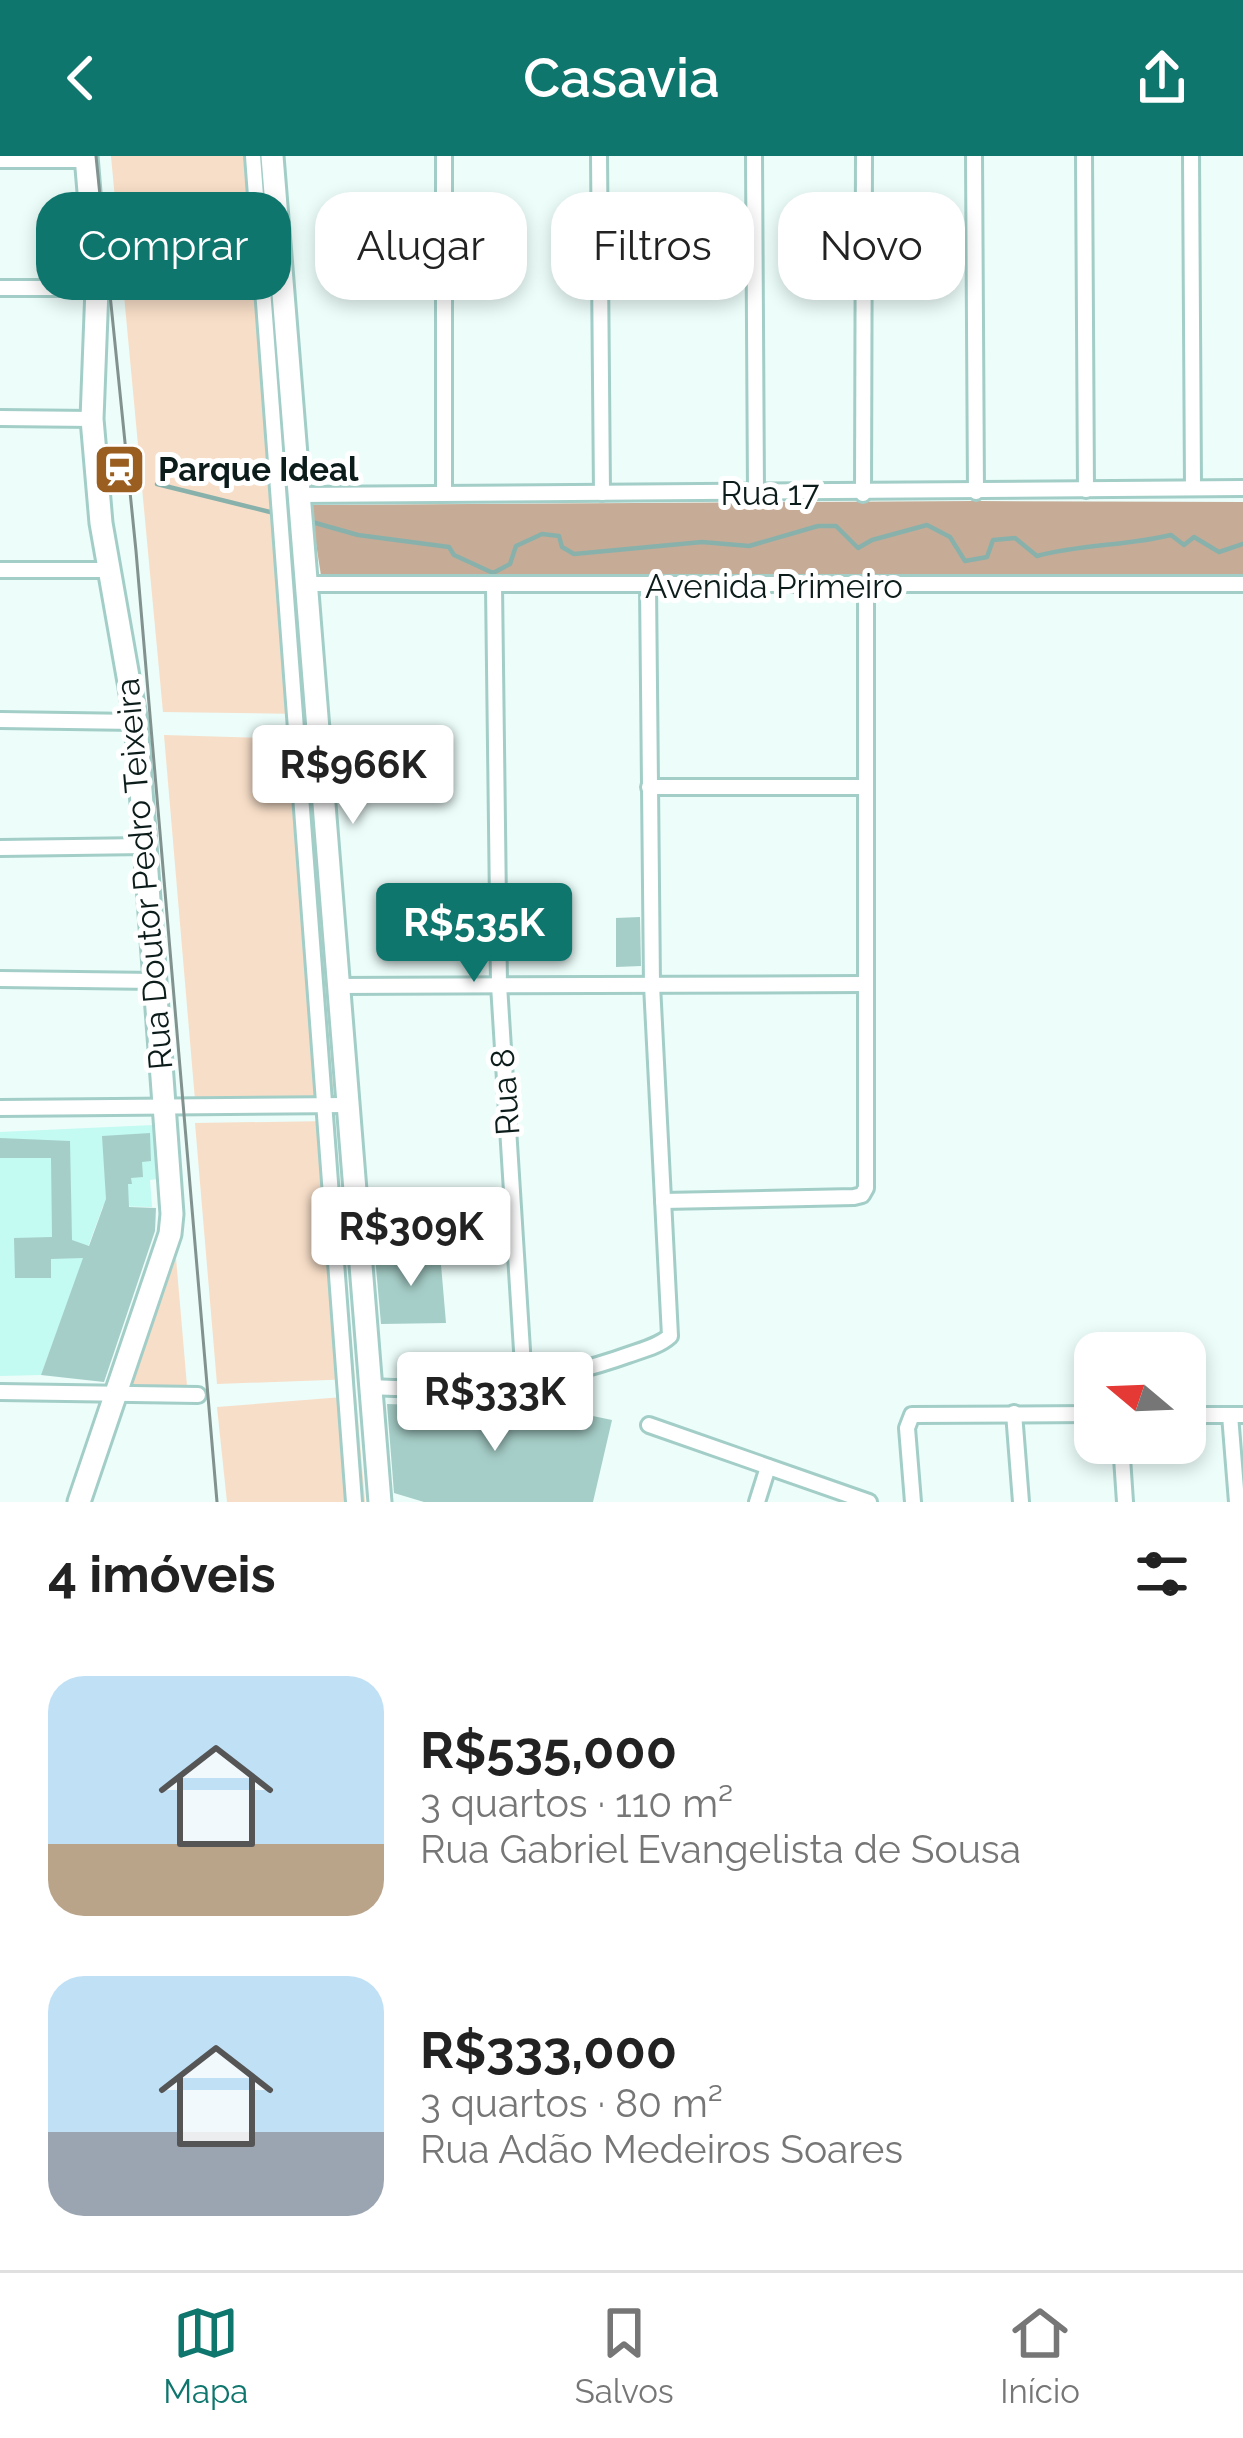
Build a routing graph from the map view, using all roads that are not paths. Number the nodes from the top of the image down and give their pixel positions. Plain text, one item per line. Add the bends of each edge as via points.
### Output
1 (253, 156) edge
2 (272, 156) edge
3 (444, 156) edge
4 (599, 156) edge
5 (754, 156) edge
6 (864, 156) edge
7 (974, 156) edge
8 (1084, 156) edge
9 (1191, 156) edge
10 (86, 158) edge
11 (0, 160) edge
12 (89, 192) edge
13 (0, 288) edge
14 (36, 288) edge
15 (97, 300) edge
16 (0, 418) edge
17 (92, 419) junction
18 (1192, 487) junction
19 (1243, 488) edge
20 (1086, 490) junction
21 (444, 493) junction
22 (602, 493) junction
23 (756, 493) junction
24 (976, 493) junction
25 (863, 494) junction
26 (298, 495) junction
27 (0, 570) edge
28 (109, 570) junction
29 (305, 584) junction
30 (1243, 584) edge
31 (494, 586) junction
32 (649, 586) junction
33 (866, 586) junction
34 (0, 720) edge
35 (136, 722) junction
36 (865, 787) junction
37 (649, 788) junction
38 (146, 846) junction
39 (0, 848) edge
40 (0, 980) edge
41 (156, 981) junction
42 (865, 984) junction
43 (499, 985) junction
44 (652, 985) junction
45 (337, 986) junction
46 (346, 1105) junction
47 (322, 1106) junction
48 (0, 1108) edge
49 (165, 1108) junction
50 (663, 1201) junction
51 (524, 1382) junction
52 (369, 1387) junction
53 (0, 1392) edge
54 (115, 1393) junction
55 (198, 1395) dead end
56 (1014, 1413) junction
57 (1074, 1414) edge
58 (1206, 1415) edge
59 (1237, 1415) edge
60 (649, 1425) dead end
61 (1122, 1464) edge
62 (768, 1467) junction
63 (79, 1502) edge
64 (354, 1502) edge
65 (381, 1502) edge
66 (757, 1502) edge
67 (869, 1502) edge
68 (913, 1502) edge
69 (1021, 1502) edge
70 (1125, 1502) edge
71 (1237, 1502) edge

1 - 47 street
2 - 26 main road
3 - 21 street
4 - 22 street
5 - 23 street
6 - 25 street
7 - 24 street
8 - 20 street
9 - 18 street
10 - 11 street
10 - 12 main road, Rua Doutor Pedro Teixeira
13 - 14 street
15 - 17 main road, Rua Doutor Pedro Teixeira
16 - 17 street
17 - 28 main road, Rua Doutor Pedro Teixeira
18 - 19 street, Rua 17
18 - 20 street, Rua 17
20 - 24 street, Rua 17
21 - 22 street, Rua 17
21 - 26 street, Rua 17
22 - 23 street, Rua 17
23 - 25 street, Rua 17
24 - 25 street, Rua 17
26 - 29 main road
27 - 28 street
28 - 35 main road, Rua Doutor Pedro Teixeira
29 - 31 street, Avenida Primeiro
29 - 45 main road
30 - 33 street, Avenida Primeiro
31 - 32 street, Avenida Primeiro
31 - 43 street, Rua 8
32 - 33 street, Avenida Primeiro
32 - 37 street
33 - 36 street
34 - 35 street
35 - 38 main road, Rua Doutor Pedro Teixeira
36 - 37 street
36 - 42 street
37 - 44 street
38 - 39 street
38 - 41 main road, Rua Doutor Pedro Teixeira
40 - 41 street
41 - 49 main road, Rua Doutor Pedro Teixeira
42 - 44 street
42 - 50 street via 862,1195
43 - 44 street
43 - 45 street
43 - 51 street, Rua 8
44 - 50 street
45 - 46 main road
46 - 47 street
46 - 52 main road
47 - 49 street
47 - 64 street
48 - 49 street
49 - 54 main road, Rua Doutor Pedro Teixeira via 170,1234
50 - 51 street via 670,1336 603,1364
51 - 52 street
52 - 65 main road
53 - 54 street
54 - 55 street
54 - 63 main road
56 - 57 street
56 - 68 street via 910,1417
56 - 69 street
58 - 59 street
59 - 71 street
60 - 62 street
61 - 70 street
62 - 66 street
62 - 67 street

